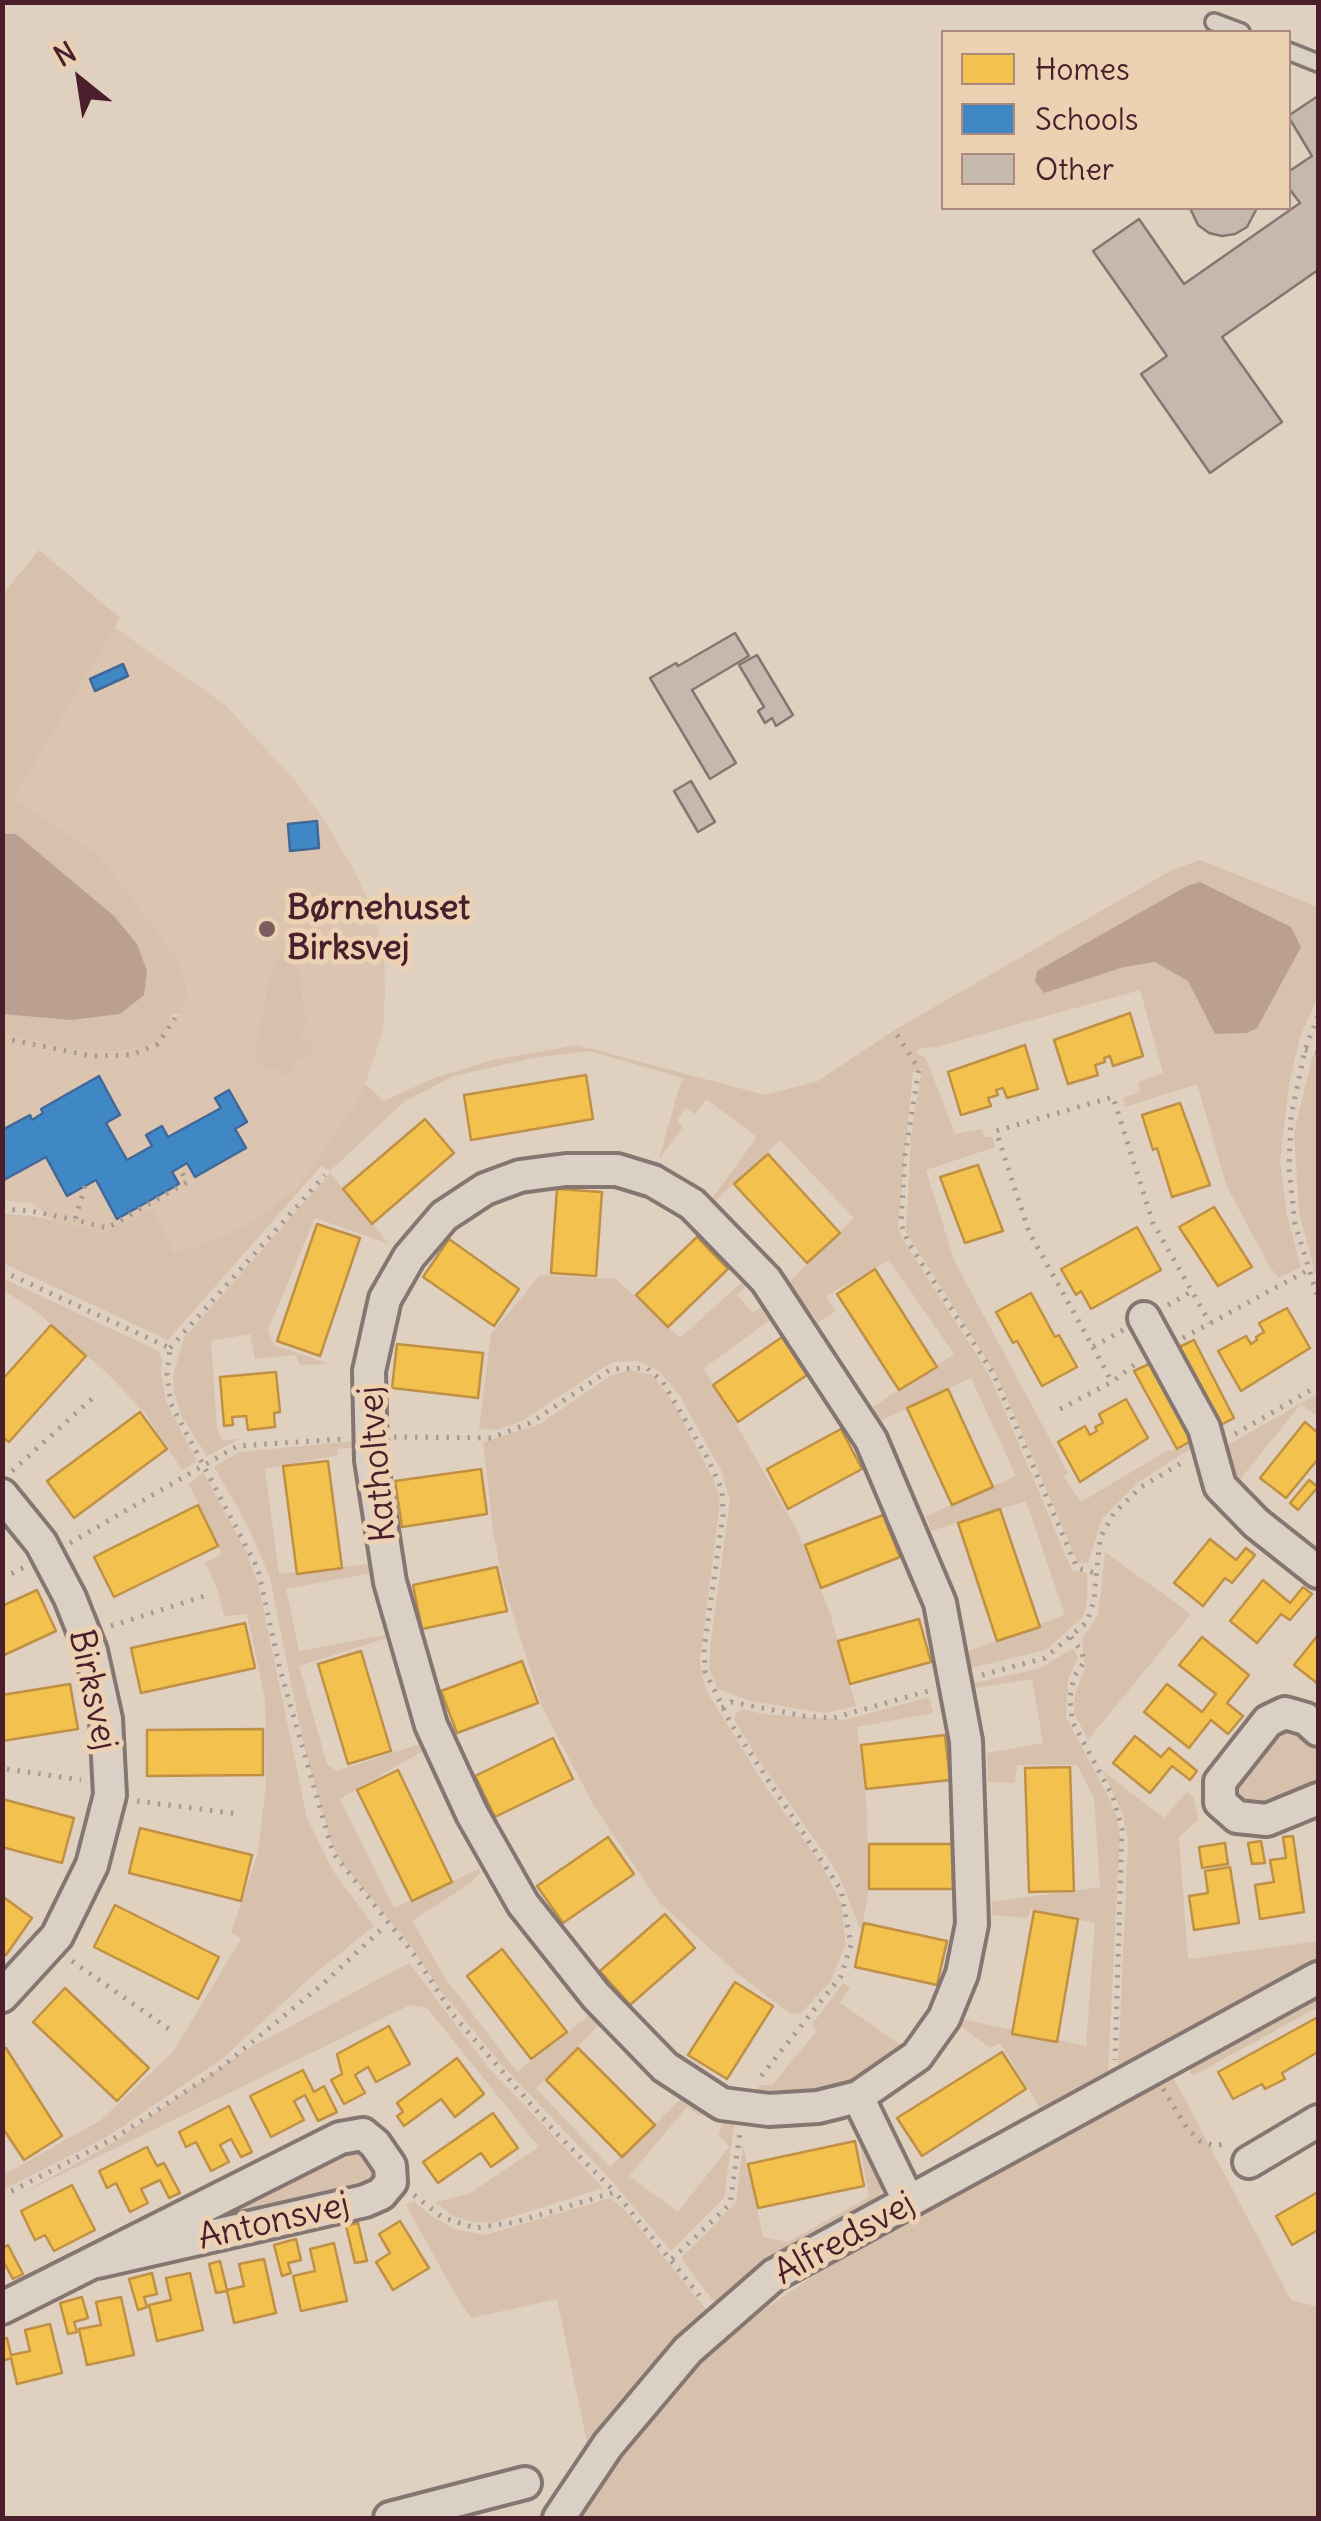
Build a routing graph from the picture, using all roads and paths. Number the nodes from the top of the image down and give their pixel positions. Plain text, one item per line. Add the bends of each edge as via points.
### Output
1 (1214, 22) dead end
2 (1236, 30) edge
3 (1291, 53) edge
4 (1318, 64) edge
5 (1318, 1016) edge
6 (174, 1018) dead end
7 (897, 1035) dead end
8 (2, 1038) edge
9 (1306, 1050) junction
10 (1318, 1053) edge
11 (180, 1168) dead end
12 (324, 1175) dead end
13 (85, 1186) dead end
14 (2, 1210) edge
15 (75, 1220) junction
16 (2, 1271) edge
17 (1191, 1292) junction
18 (1318, 1298) edge
19 (1144, 1318) junction
20 (1210, 1323) dead end
21 (1093, 1347) junction
22 (170, 1348) junction
23 (1112, 1382) dead end
24 (1318, 1386) edge
25 (96, 1395) dead end
26 (370, 1437) junction
27 (1209, 1450) junction
28 (203, 1466) junction
29 (2, 1480) edge
30 (2, 1496) edge
31 (48, 1556) junction
32 (1318, 1572) edge
33 (1095, 1573) junction
34 (211, 1594) dead end
35 (84, 1635) junction
36 (1071, 1638) junction
37 (955, 1684) junction
38 (722, 1708) junction
39 (1318, 1730) edge
40 (7, 1769) dead end
41 (109, 1791) junction
42 (1318, 1799) edge
43 (239, 1814) dead end
44 (387, 1924) junction
45 (49, 1944) junction
46 (1318, 1978) edge
47 (2, 1996) edge
48 (173, 2032) dead end
49 (1152, 2070) junction
50 (1122, 2086) junction
51 (858, 2098) junction
52 (748, 2107) junction
53 (1318, 2121) edge
54 (1249, 2162) joint
55 (391, 2182) junction
56 (614, 2192) junction
57 (2, 2196) edge
58 (909, 2202) junction
59 (672, 2259) junction
60 (97, 2262) junction
61 (2, 2308) edge
62 (719, 2323) junction
63 (525, 2483) dead end
64 (390, 2518) edge
65 (559, 2518) edge

1 - 2 lane
3 - 4 lane
5 - 9 path
6 - 8 path via 158,1044 131,1054 92,1056
7 - 33 path via 919,1069 900,1224 993,1373 1077,1568
9 - 10 path
9 - 18 path via 1291,1116 1289,1169 1294,1224
11 - 15 path via 187,1182 107,1228
12 - 22 path
13 - 15 path
14 - 15 path
16 - 22 path
17 - 19 path
17 - 20 path
17 - 21 path via 1152,1223 1113,1097 996,1131 1029,1232
19 - 21 path
19 - 27 street via 1204,1428
21 - 23 path
22 - 28 path via 171,1404
24 - 27 path
25 - 29 path
26 - 28 path via 237,1446
26 - 37 street, Katholtvej via 368,1371 384,1299 444,1216 484,1189 520,1176 618,1170 653,1181 692,1204 766,1280 870,1440 940,1603
26 - 38 path via 491,1438 530,1424 611,1370 647,1368 663,1382 722,1490 704,1650 705,1672
26 - 52 street, Katholtvej via 390,1582 431,1725 472,1814 524,1904 596,1996 664,2067 722,2104
27 - 32 street via 1220,1486
27 - 33 path via 1141,1487 1114,1513 1100,1538
28 - 31 path
28 - 44 path via 258,1570 333,1853
30 - 31 street, Birksvej
31 - 35 street, Birksvej
33 - 36 path via 1087,1622
34 - 35 path
35 - 41 street, Birksvej via 106,1720
36 - 37 path via 1045,1658
36 - 50 path via 1084,1662 1070,1697 1072,1722 1113,1797 1122,1829 1115,2070
37 - 38 path via 834,1718 731,1702
37 - 51 street, Katholtvej via 970,1818 972,1924 962,1974 918,2056
38 - 52 path via 841,1890 850,1945 841,1976 755,2084
39 - 42 street via 1306,1718 1284,1713 1268,1721 1220,1782 1220,1802 1237,1817 1268,1820
40 - 41 path
41 - 43 path
41 - 45 street, Birksvej via 92,1865
44 - 56 path via 454,2016
44 - 57 path via 217,2071 113,2139
45 - 47 street, Birksvej
45 - 48 path
46 - 49 street, Alfredsvej
49 - 50 street, Alfredsvej
49 - 54 path via 1195,2137 1216,2146 1234,2141
50 - 58 street, Alfredsvej
51 - 52 street, Katholtvej via 818,2107
51 - 58 street
52 - 59 path via 730,2204
53 - 54 street
55 - 56 path via 442,2217 475,2228
55 - 60 street, Antonsvej via 365,2201
55 - 60 street, Antonsvej via 390,2166 375,2144 354,2134
56 - 59 path
58 - 62 street, Alfredsvej via 774,2275
59 - 62 path
60 - 61 street, Antonsvej
62 - 65 street, Alfredsvej via 608,2445
63 - 64 street

